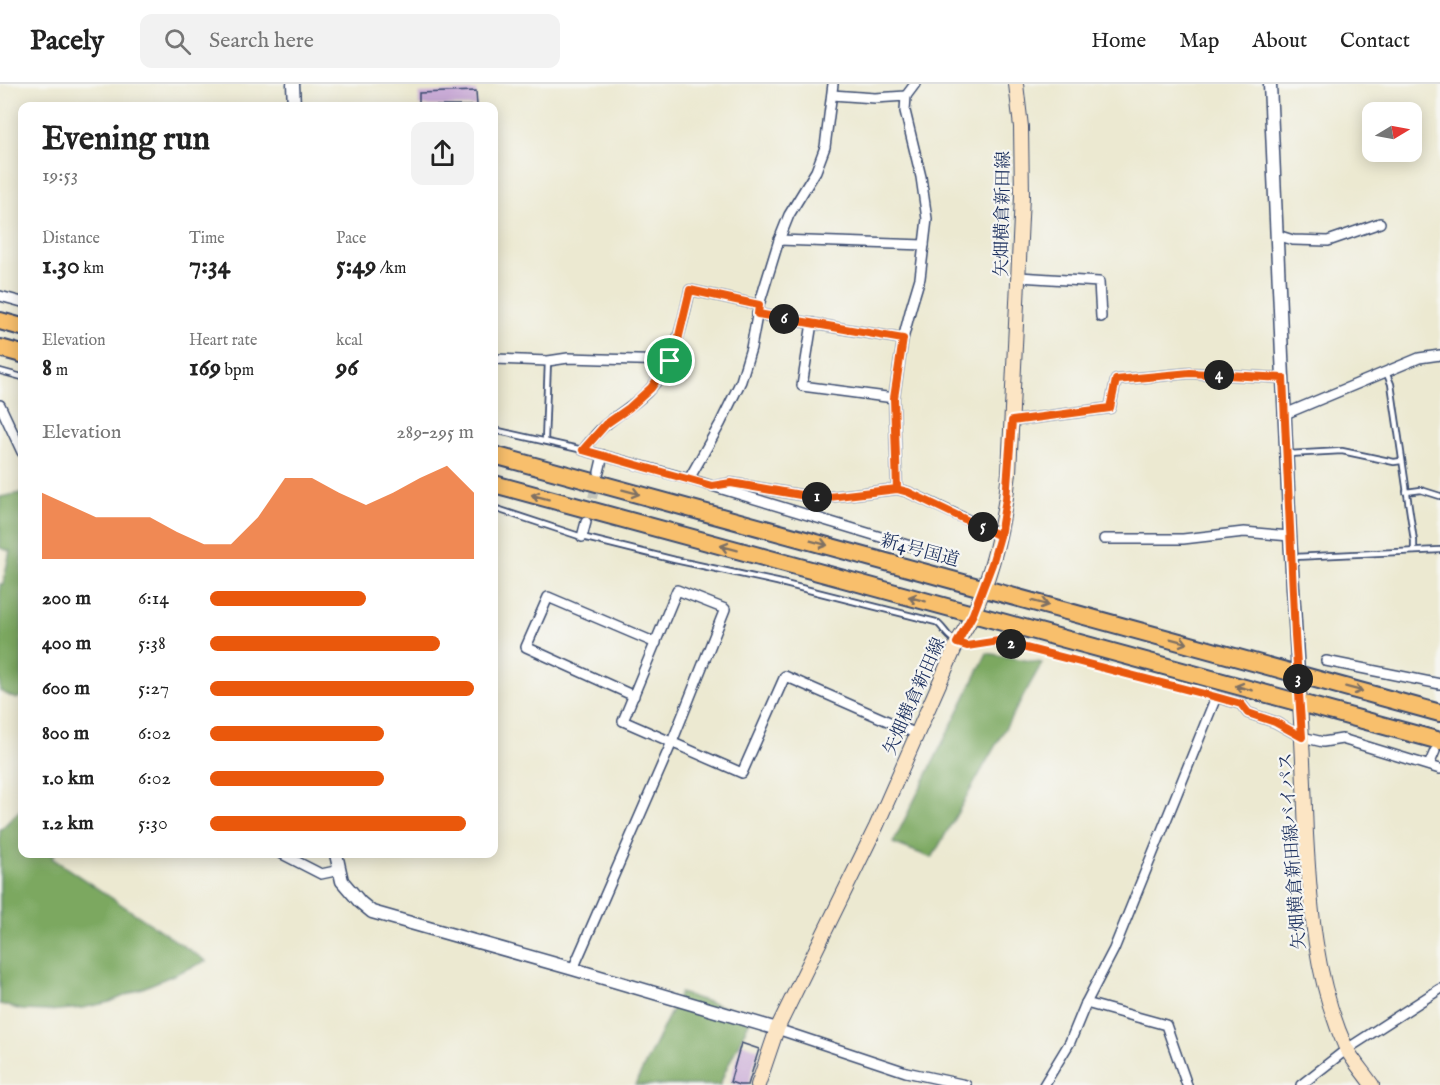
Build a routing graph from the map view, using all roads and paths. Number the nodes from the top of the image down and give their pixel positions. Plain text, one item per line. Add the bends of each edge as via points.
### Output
1 (293, 84) edge
2 (833, 84) edge
3 (915, 84) edge
4 (1016, 84) edge
5 (1270, 84) edge
6 (831, 95) junction
7 (906, 96) junction
8 (294, 102) edge
9 (1380, 223) dead end
10 (1277, 235) junction
11 (779, 240) junction
12 (924, 245) junction
13 (1019, 277) junction
14 (0, 296) edge
15 (18, 301) edge
16 (758, 310) junction
17 (1101, 316) dead end
18 (0, 321) edge
19 (812, 323) junction
20 (18, 326) edge
21 (903, 339) junction
22 (0, 348) edge
23 (18, 353) edge
24 (1440, 355) edge
25 (498, 359) edge
26 (548, 361) junction
27 (670, 361) junction
28 (0, 371) edge
29 (1386, 372) junction
30 (18, 376) edge
31 (1283, 378) junction
32 (894, 398) junction
33 (0, 405) edge
34 (1285, 414) junction
35 (1012, 421) junction
36 (498, 431) edge
37 (545, 441) junction
38 (18, 443) edge
39 (583, 450) junction
40 (1287, 454) junction
41 (498, 455) edge
42 (603, 455) junction
43 (1401, 461) junction
44 (599, 472) tunnel mouth
45 (689, 479) junction
46 (498, 485) edge
47 (712, 486) junction
48 (897, 489) junction
49 (1406, 492) junction
50 (1440, 496) edge
51 (498, 509) edge
52 (586, 522) tunnel mouth
53 (1000, 536) junction
54 (1290, 536) junction
55 (582, 537) junction
56 (1104, 540) dead end
57 (917, 548) dead end
58 (1440, 550) edge
59 (1414, 551) junction
60 (1291, 557) junction
61 (983, 588) junction
62 (973, 614) junction
63 (656, 643) junction
64 (957, 643) junction
65 (1326, 661) dead end
66 (1298, 674) junction
67 (1440, 684) edge
68 (634, 696) junction
69 (1216, 697) junction
70 (1300, 702) junction
71 (1440, 713) edge
72 (917, 734) junction
73 (1302, 737) junction
74 (672, 742) junction
75 (1438, 746) edge
76 (1430, 765) junction
77 (1440, 769) edge
78 (290, 858) edge
79 (337, 858) edge
80 (340, 870) junction
81 (573, 969) junction
82 (1440, 989) edge
83 (1086, 1003) junction
84 (777, 1029) junction
85 (1347, 1049) junction
86 (758, 1085) edge
87 (966, 1085) edge
88 (1044, 1085) edge
89 (1187, 1085) edge
90 (1301, 1085) edge
91 (1372, 1085) edge

1 - 8 street
2 - 6 street
3 - 7 street
4 - 13 main road, 矢畑横倉新田線 via 1021,127
5 - 10 street
6 - 7 street
6 - 11 street via 825,147
7 - 12 street via 905,111 927,219
9 - 10 street via 1328,241 1293,240
10 - 31 street
11 - 12 street
11 - 16 street
12 - 21 street via 920,278
13 - 17 street via 1099,282
13 - 35 main road, 矢畑横倉新田線
14 - 15 street
16 - 19 street
16 - 27 street via 690,290
16 - 45 street via 741,381
18 - 20 highway
19 - 21 street
19 - 32 street via 802,386
21 - 32 street
22 - 23 highway
24 - 29 street via 1419,358
25 - 26 street
26 - 27 street
26 - 37 lane
27 - 39 street via 651,388 606,424
28 - 30 lane
29 - 34 street
29 - 43 lane
31 - 34 street
31 - 35 street via 1190,373 1116,380 1110,408
32 - 48 street
33 - 38 street
34 - 40 street
35 - 53 main road, 矢畑横倉新田線
36 - 37 lane
37 - 39 lane
39 - 42 street
40 - 43 lane via 1342,451
40 - 54 street
41 -> 61 highway, 新4号国道
42 - 44 street
42 - 45 street
43 - 49 lane
45 - 47 street
62 -> 46 highway
47 - 48 street via 731,483 812,497
47 - 57 street
48 - 53 street
49 - 50 lane via 1421,490
49 - 59 lane
51 - 55 lane
52 - 55 street
53 - 61 main road, 矢畑横倉新田線
54 - 56 street via 1244,532 1183,539
54 - 60 street
55 - 64 lane via 936,622
58 - 59 lane
59 - 60 lane
60 - 66 street
61 - 62 main road, 矢畑横倉新田線
61 -> 66 highway, 新4号国道
62 - 64 main road, 矢畑横倉新田線
70 -> 62 highway
63 - 68 street
63 - 68 street via 548,597 526,647
63 - 74 street via 677,590 725,609
64 - 69 lane via 967,646 999,641
64 - 72 main road, 矢畑横倉新田線
65 - 67 street
66 - 70 main road, 矢畑横倉新田線バイパス
66 -> 71 highway, 新4号国道
68 - 74 street via 623,721
69 - 73 street via 1241,704 1248,713
69 - 83 street via 1114,949
70 - 73 main road, 矢畑横倉新田線バイパス
70 - 75 highway
72 - 74 street via 785,676 742,773
72 - 84 main road, 矢畑横倉新田線
73 - 76 street via 1323,742 1342,739
73 - 85 main road, 矢畑横倉新田線バイパス via 1311,915 1329,1001
74 - 81 street
75 - 76 street
76 - 77 street
78 - 80 street via 321,874
79 - 80 street
80 - 81 street via 342,881 372,912
81 - 84 street
82 - 85 street
83 - 88 street via 1070,1042
83 - 89 street via 1166,1025
84 - 86 main road, 矢畑横倉新田線
84 - 87 street via 906,1072
85 - 90 street
85 - 91 main road, 矢畑横倉新田線バイパス

